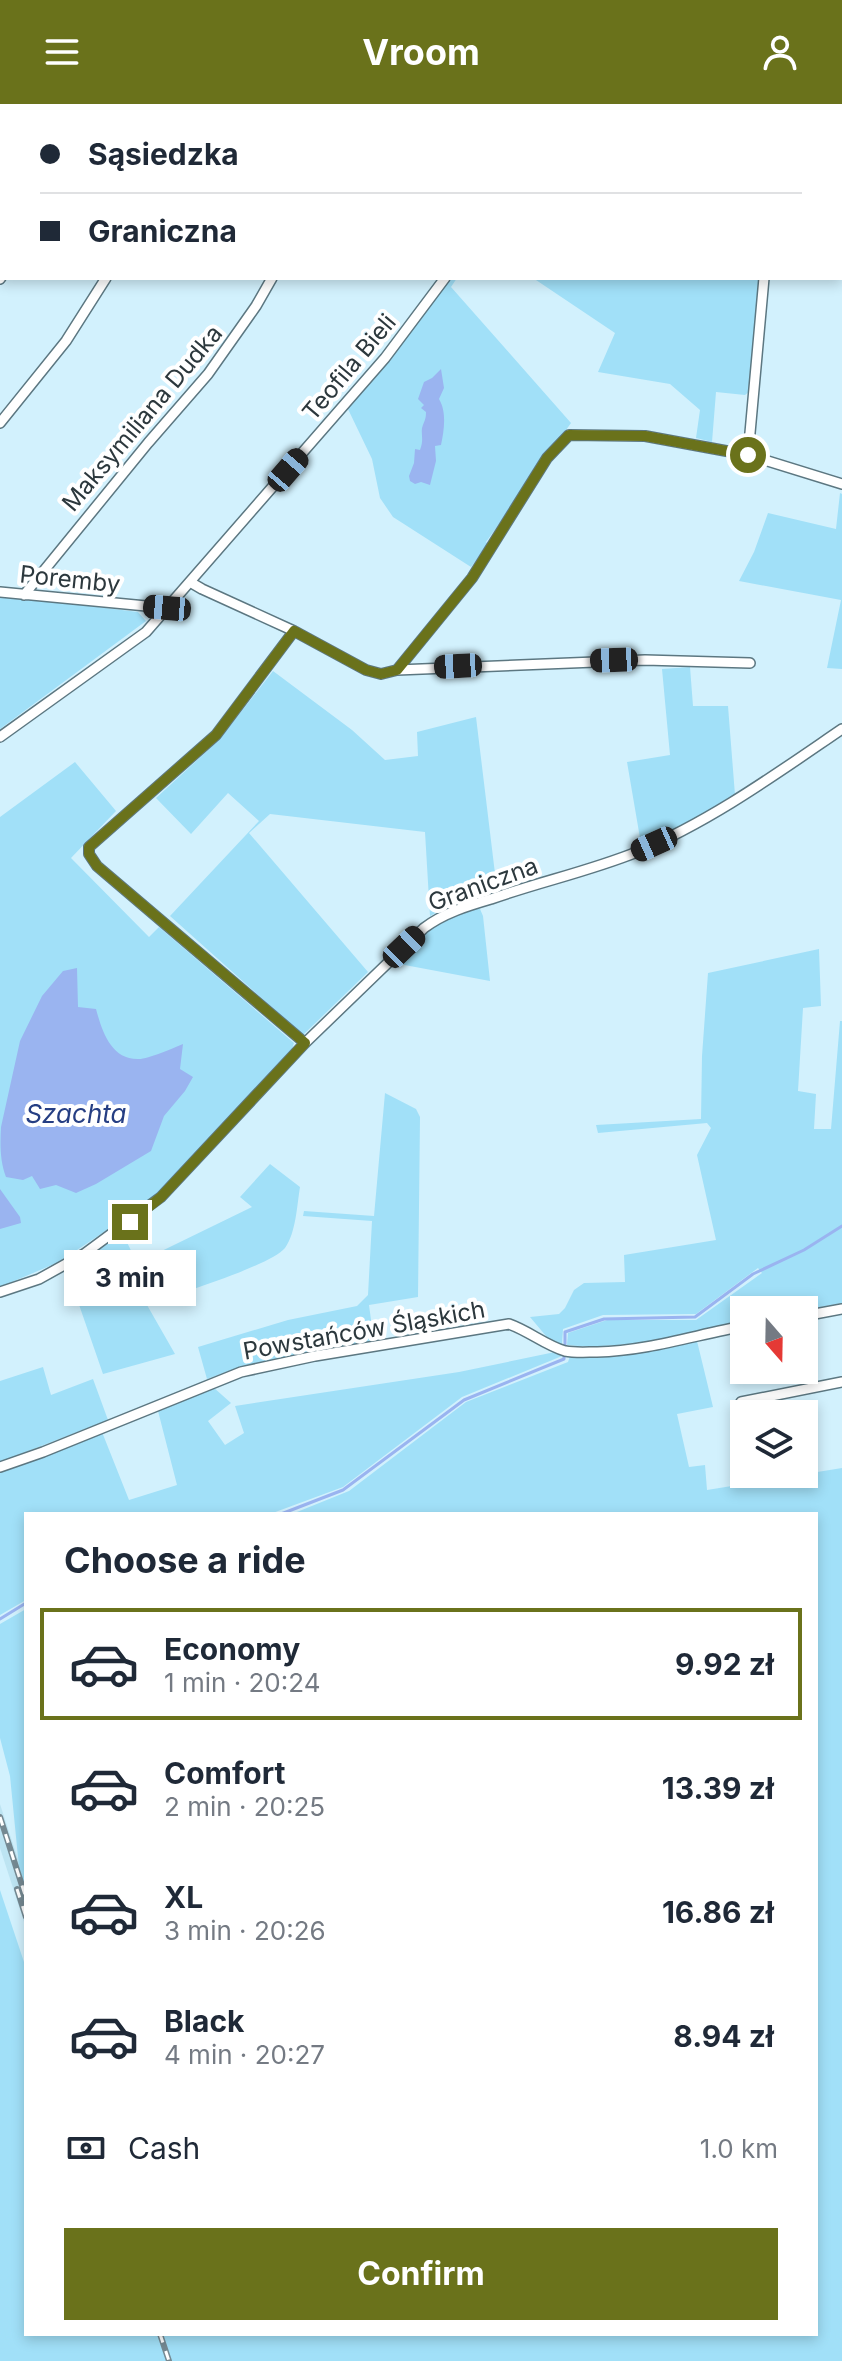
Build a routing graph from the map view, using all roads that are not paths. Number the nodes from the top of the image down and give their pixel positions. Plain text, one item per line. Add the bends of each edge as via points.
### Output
1 (105, 280) edge
2 (271, 280) edge
3 (444, 280) edge
4 (764, 280) edge
5 (0, 423) edge
6 (748, 455) junction
7 (842, 484) edge
8 (35, 579) junction
9 (190, 582) junction
10 (0, 592) edge
11 (24, 595) junction
12 (42, 597) junction
13 (136, 606) junction
14 (167, 608) junction
15 (156, 621) junction
16 (294, 631) junction
17 (750, 663) dead end
18 (397, 670) junction
19 (842, 729) edge
20 (0, 737) edge
21 (305, 1043) junction
22 (0, 1292) edge
23 (842, 1309) edge
24 (818, 1313) edge
25 (730, 1329) edge
26 (842, 1382) edge
27 (751, 1400) edge
28 (0, 1467) edge

1 - 5 street via 66,341
2 - 8 street, Maksymiliana Dudka via 208,374
3 - 9 street, Teofila Bieli via 385,358
4 - 6 street
6 - 7 street
6 - 18 street via 645,436 569,435 547,458 472,578
8 - 11 street, Maksymiliana Dudka
8 - 12 street
9 - 14 street, Teofila Bieli
9 - 16 street
10 - 11 street, Poremby
11 - 12 street, Poremby
12 - 13 street, Poremby
13 - 14 street, Poremby
13 - 15 street, Poremby
14 - 15 street, Teofila Bieli
15 - 20 street, Teofila Bieli
16 - 18 street via 366,670
16 - 21 street via 216,735 89,847 89,854
17 - 18 street via 645,660
19 - 21 street, Graniczna via 738,800 675,835 436,919
21 - 22 street, Graniczna via 161,1197 84,1254 39,1279
23 - 24 street
25 - 28 street, Powstańców Śląskich via 624,1351 583,1352 567,1351 509,1324 315,1356 221,1378
26 - 27 street

